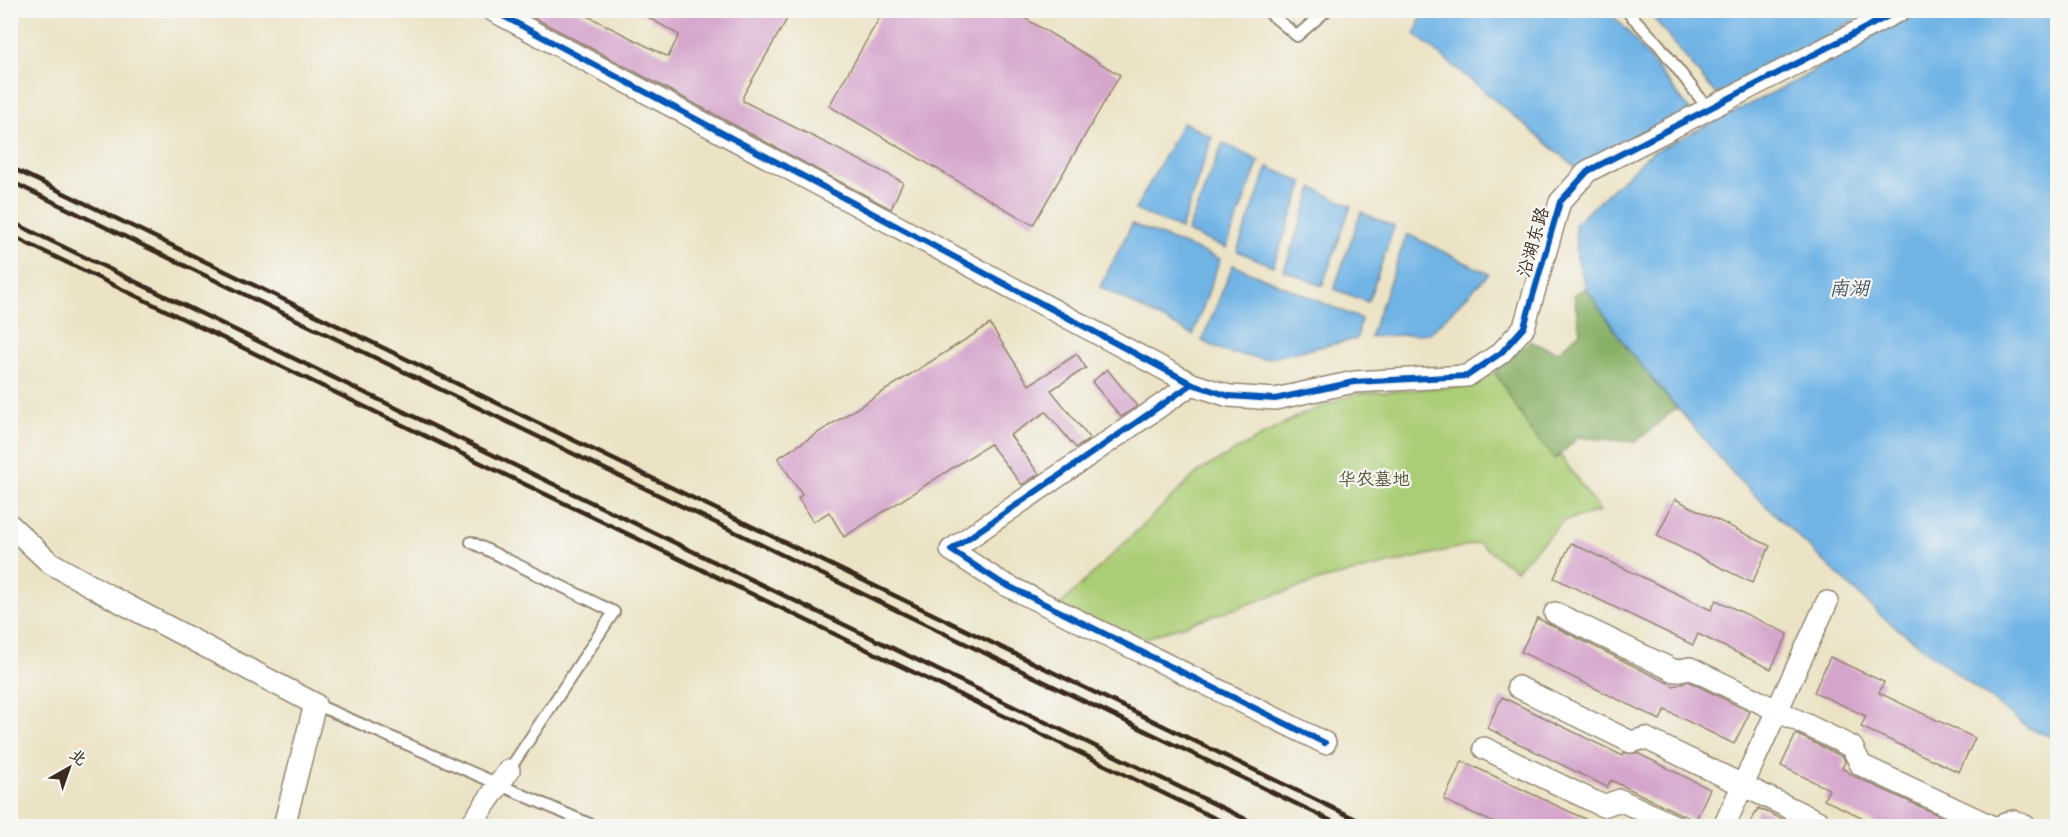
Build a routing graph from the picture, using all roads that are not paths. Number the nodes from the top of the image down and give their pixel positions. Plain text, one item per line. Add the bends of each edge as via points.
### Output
1 (492, 10) edge
2 (1266, 10) edge
3 (1327, 10) edge
4 (1626, 10) edge
5 (1900, 11) edge
6 (1710, 111) junction
7 (1192, 384) junction
8 (10, 525) edge
9 (471, 542) dead end
10 (1827, 602) dead end
11 (1555, 613) dead end
12 (1518, 687) dead end
13 (315, 704) junction
14 (1777, 710) junction
15 (1325, 743) dead end
16 (1484, 748) dead end
17 (504, 776) junction
18 (1743, 785) junction
19 (284, 826) edge
20 (470, 826) edge
21 (594, 826) edge
22 (1675, 826) edge
23 (1724, 826) edge
24 (1821, 826) edge
25 (1991, 826) edge
26 (2000, 826) edge
27 (2025, 826) edge

1 - 7 street, 沿湖东路
2 - 3 lane via 1298,36
4 - 6 lane
5 - 6 street, 沿湖东路
6 - 7 street, 沿湖东路 via 1588,171 1560,202 1524,327 1501,353 1467,376 1354,382 1275,399 1229,396
7 - 15 street via 951,550 1000,582
8 - 13 street via 49,562
9 - 17 lane via 614,612
10 - 14 street
11 - 14 street via 1675,671 1690,668
12 - 18 street via 1631,742 1646,738
13 - 17 lane
13 - 19 street
14 - 18 street
14 - 25 street via 1852,747 1861,765
16 - 22 street via 1603,806 1620,800
17 - 20 street
17 - 21 lane
18 - 23 street
18 - 24 street
26 - 27 street via 2013,821

